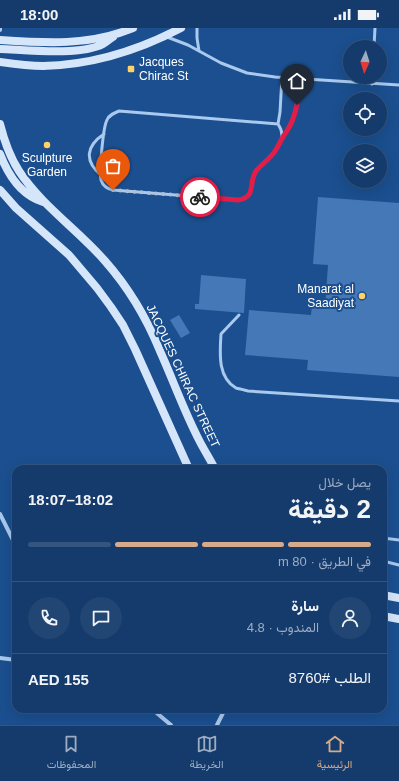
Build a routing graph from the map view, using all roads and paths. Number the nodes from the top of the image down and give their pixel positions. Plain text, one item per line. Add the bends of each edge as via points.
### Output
1 (133, 28) edge
2 (181, 28) edge
3 (197, 28) edge
4 (375, 28) edge
5 (115, 35) junction
6 (165, 37) junction
7 (0, 40) edge
8 (374, 40) edge
9 (0, 49) edge
10 (199, 51) junction
11 (0, 62) edge
12 (282, 78) junction
13 (300, 79) junction
14 (343, 82) edge
15 (372, 84) edge
16 (399, 85) edge
17 (0, 124) edge
18 (278, 124) junction
19 (104, 134) junction
20 (283, 136) junction
21 (0, 154) edge
22 (100, 175) junction
23 (0, 190) edge
24 (46, 203) junction
25 (239, 315) dead end
26 (399, 401) edge
27 (187, 465) edge
28 (213, 465) edge
29 (0, 514) edge
30 (12, 538) edge
31 (387, 538) edge
32 (399, 540) edge
33 (387, 562) edge
34 (399, 565) edge
35 (387, 596) edge
36 (399, 598) edge
37 (387, 617) edge
38 (399, 619) edge
39 (0, 658) edge
40 (12, 660) edge
41 (157, 713) edge
42 (223, 713) edge
43 (171, 725) edge
44 (217, 725) edge

1 - 5 street
2 - 6 street
3 - 10 lane
4 - 8 lane
5 - 7 street via 78,42
5 - 9 street via 103,44 88,49
6 - 10 lane
6 - 11 street via 123,52 77,63 43,66
10 - 12 lane via 234,68
12 - 13 lane
12 - 18 lane
13 - 14 lane
13 - 20 lane via 295,114
15 - 16 lane
17 - 24 street, JACQUES CHIRAC STREET via 18,170
18 - 19 lane via 119,112 108,118
18 - 20 lane
19 - 22 lane
19 - 22 lane via 96,139 89,154 94,170
20 - 22 lane via 278,147 255,173 251,193 244,199 113,190 105,187
21 - 24 street via 21,189 32,198
23 - 27 street via 16,208 69,255 111,307 135,349
24 - 28 street, JACQUES CHIRAC STREET via 105,261 136,304 160,350 198,439
25 - 26 lane via 221,334 220,348 225,378 236,388 248,391
29 - 30 street
31 - 32 lane
33 - 34 lane
35 - 36 street
37 - 38 street
39 - 40 street
41 - 43 street
42 - 44 street

